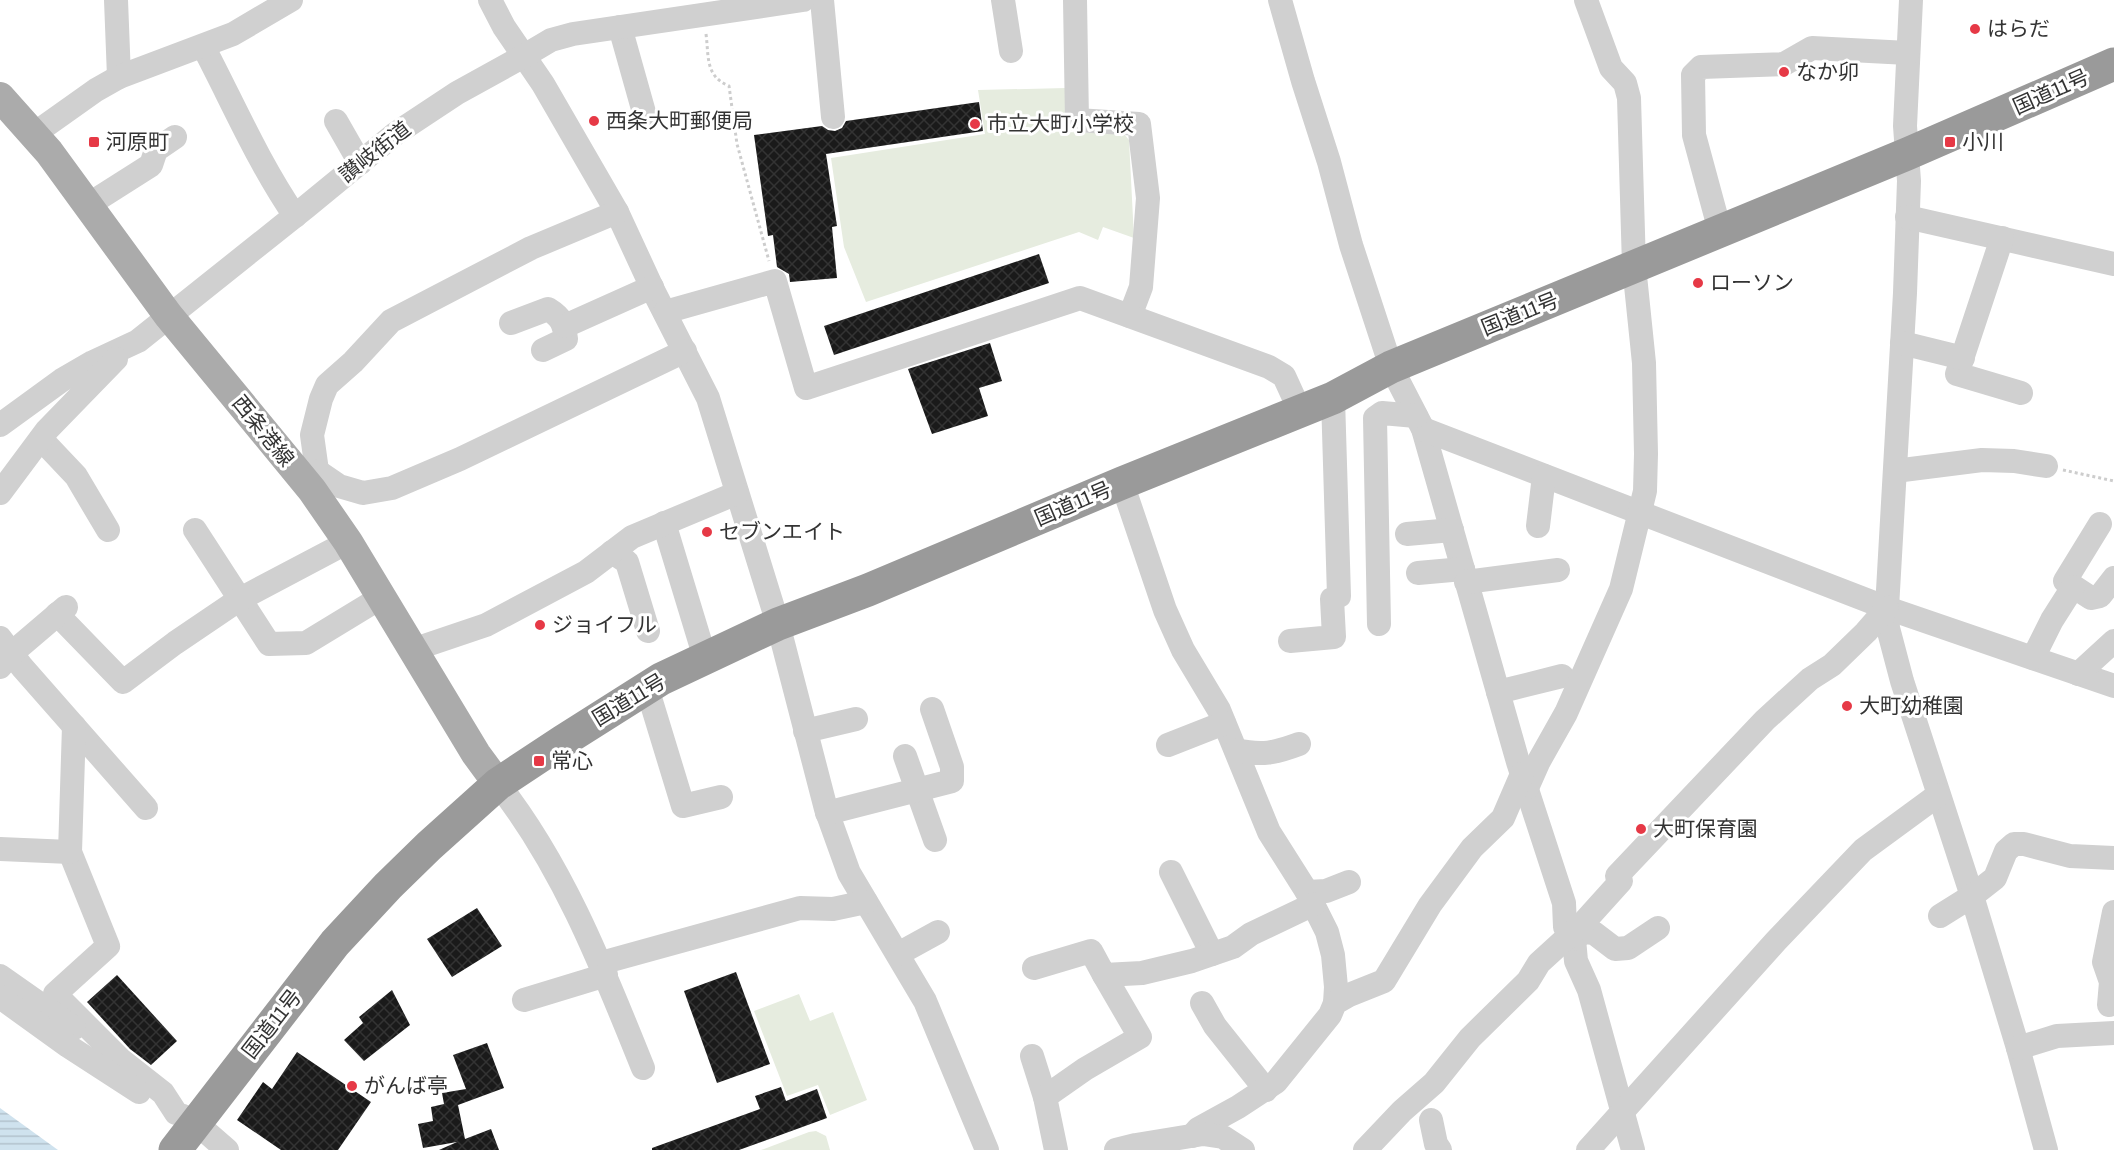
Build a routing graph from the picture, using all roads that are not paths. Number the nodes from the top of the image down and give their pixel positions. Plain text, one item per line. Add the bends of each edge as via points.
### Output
1 (116, 0) edge
2 (291, 0) edge
3 (490, 0) edge
4 (803, 0) edge
5 (822, 0) edge
6 (1003, 0) edge
7 (1076, 0) edge
8 (1280, 0) edge
9 (1586, 0) edge
10 (1911, 0) edge
11 (713, 9) edge
12 (620, 27) junction
13 (202, 46) junction
14 (1011, 51) dead end
15 (1908, 53) junction
16 (524, 56) junction
17 (2114, 63) edge
18 (120, 77) junction
19 (0, 97) edge
20 (645, 116) dead end
21 (833, 117) dead end
22 (336, 121) dead end
23 (34, 134) junction
24 (175, 137) dead end
25 (1907, 154) junction
26 (360, 163) junction
27 (88, 205) junction
28 (617, 212) junction
29 (295, 216) junction
30 (1907, 217) junction
31 (1720, 231) junction
32 (2002, 238) junction
33 (2114, 264) edge
34 (1634, 266) junction
35 (652, 287) junction
36 (664, 312) junction
37 (168, 315) junction
38 (1130, 316) junction
39 (511, 323) dead end
40 (565, 326) junction
41 (138, 341) junction
42 (1902, 343) junction
43 (543, 350) dead end
44 (685, 351) junction
45 (1963, 358) junction
46 (1391, 367) junction
47 (2021, 393) dead end
48 (1333, 398) junction
49 (1300, 411) junction
50 (1419, 423) junction
51 (0, 425) edge
52 (41, 439) junction
53 (2046, 466) road end
54 (1895, 471) junction
55 (311, 476) junction
56 (1544, 476) junction
57 (1122, 483) junction
58 (0, 493) edge
59 (737, 493) junction
60 (1640, 513) junction
61 (664, 523) junction
62 (2100, 524) dead end
63 (1537, 526) dead end
64 (108, 530) dead end
65 (195, 530) dead end
66 (1452, 530) junction
67 (1407, 534) dead end
68 (348, 542) junction
69 (612, 552) junction
70 (1558, 570) dead end
71 (1418, 573) dead end
72 (1464, 575) junction
73 (2114, 578) edge
74 (2073, 587) junction
75 (380, 598) junction
76 (240, 599) junction
77 (1887, 608) junction
78 (778, 624) junction
79 (1379, 624) dead end
80 (648, 631) dead end
81 (2114, 641) edge
82 (1290, 642) dead end
83 (412, 650) junction
84 (4, 653) edge
85 (705, 658) junction
86 (2033, 658) junction
87 (2078, 674) junction
88 (1562, 676) dead end
89 (2114, 686) edge
90 (647, 688) junction
91 (1498, 692) junction
92 (932, 709) dead end
93 (856, 719) dead end
94 (1224, 723) junction
95 (74, 726) junction
96 (806, 731) junction
97 (1299, 744) dead end
98 (1168, 745) dead end
99 (1236, 750) junction
100 (905, 756) dead end
101 (1524, 781) junction
102 (498, 784) junction
103 (916, 790) junction
104 (1938, 795) junction
105 (721, 797) dead end
106 (146, 808) dead end
107 (827, 813) junction
108 (935, 840) dead end
109 (0, 849) edge
110 (70, 852) junction
111 (2114, 858) edge
112 (1171, 872) dead end
113 (1349, 882) dead end
114 (1972, 896) junction
115 (1310, 898) junction
116 (866, 902) junction
117 (2114, 912) edge
118 (1940, 916) dead end
119 (1658, 928) dead end
120 (938, 932) dead end
121 (1572, 937) junction
122 (898, 954) junction
123 (1212, 954) junction
124 (1034, 968) dead end
125 (603, 969) junction
126 (1104, 975) junction
127 (0, 976) edge
128 (0, 997) edge
129 (524, 1000) dead end
130 (1202, 1003) dead end
131 (1335, 1003) junction
132 (2109, 1005) dead end
133 (2114, 1033) edge
134 (2018, 1048) junction
135 (1032, 1056) dead end
136 (121, 1060) junction
137 (643, 1068) dead end
138 (1266, 1090) junction
139 (1045, 1097) junction
140 (1622, 1111) junction
141 (1431, 1120) dead end
142 (183, 1131) edge
143 (1192, 1136) junction
144 (227, 1150) edge
145 (987, 1150) edge
146 (1056, 1150) edge
147 (1116, 1150) edge
148 (1243, 1150) edge
149 (1365, 1150) edge
150 (1440, 1150) edge
151 (1588, 1150) edge
152 (1634, 1150) edge
153 (2046, 1150) edge

1 - 18 street
2 - 13 street via 234,34
3 - 16 street
4 - 11 street, 讃岐街道
5 - 21 street
6 - 14 street
7 - 38 street via 1077,120 1139,124 1148,198 1141,287
8 - 46 street
9 - 34 street via 1611,68 1625,83 1629,98
10 - 15 street
11 - 12 street, 讃岐街道
12 - 16 street, 讃岐街道 via 551,40
12 - 20 street
13 - 18 street
13 - 29 street via 256,153
15 - 25 street
15 - 31 street via 1812,48 1784,64 1701,67 1693,75 1694,135
16 - 26 street, 讃岐街道 via 412,122
16 - 28 street
17 - 25 highway, 国道11号
18 - 23 street
19 - 23 main road, 西条港線
22 - 26 street
23 - 27 main road, 西条港線
24 - 27 street via 156,150 152,165
25 - 30 street
25 - 31 highway, 国道11号
26 - 29 street, 讃岐街道
27 - 37 main road, 西条港線
28 - 35 street
28 - 55 street via 531,248 390,321 327,385 312,435
29 - 37 street, 讃岐街道
30 - 32 street
30 - 42 street
31 - 34 highway, 国道11号
32 - 33 street
32 - 45 street
34 - 46 highway, 国道11号
34 - 60 street via 1645,399 1645,491
35 - 36 street
35 - 40 street
36 - 38 street via 775,281 806,388 1080,298
36 - 44 street
37 - 41 street, 讃岐街道
37 - 55 main road, 西条港線
38 - 49 street via 1269,367 1284,376
39 - 40 street via 548,309 560,316
40 - 43 street via 566,339
41 - 51 street, 讃岐街道 via 62,380
41 - 52 street via 110,364
42 - 45 street
42 - 54 street
44 - 55 street via 392,488 363,493
44 - 59 street via 708,398
45 - 47 street via 1957,374
46 - 48 highway, 国道11号
46 - 50 street
48 - 49 highway, 国道11号
48 - 82 street via 1339,596 1332,600 1334,637
49 - 57 highway, 国道11号
50 - 56 street
50 - 66 street
50 - 79 street via 1382,413 1375,418 1367,499 1369,579
52 - 58 street
52 - 64 street via 76,476
53 - 54 street via 1982,460
54 - 77 street
55 - 68 main road, 西条港線
56 - 60 street
56 - 63 street
57 - 78 highway, 国道11号
57 - 94 street via 1165,610
59 - 61 street
59 - 78 street
60 - 77 street
60 - 101 street via 1621,589 1566,713
61 - 69 street via 632,537
61 - 85 street
62 - 74 street via 2065,581
65 - 76 street
66 - 67 street
66 - 72 street
68 - 75 main road, 西条港線
68 - 76 street
69 - 80 street via 627,562
69 - 83 street via 586,572 486,625
70 - 72 street
71 - 72 street
72 - 91 street
73 - 74 street via 2100,596 2091,598
74 - 86 street
75 - 76 street via 306,644 269,644
75 - 83 main road, 西条港線
76 - 84 street via 123,682 62,610
77 - 86 street
77 - 104 street via 1892,646
77 - 121 street via 1833,665 1810,679 1765,720 1617,876 1621,881
78 - 85 highway, 国道11号
78 - 96 street
81 - 87 street
83 - 102 main road, 西条港線
84 - 95 street
85 - 90 highway, 国道11号
86 - 87 street
87 - 89 street
88 - 91 street
90 - 102 highway, 国道11号
90 - 105 street via 683,806
91 - 101 street
92 - 103 street via 952,767 952,781
93 - 96 street
94 - 98 street
94 - 99 street
95 - 106 street
95 - 110 street
96 - 107 street
97 - 99 street via 1276,752 1255,754
99 - 115 street via 1269,832
100 - 103 street
101 - 121 street via 1564,903 1565,927
101 - 131 street via 1503,818 1472,848 1430,905 1384,981
102 - 125 street via 523,816
102 - 142 highway, 国道11号 via 429,846 335,943
103 - 107 street
103 - 108 street
104 - 114 street
104 - 140 street via 1863,850
107 - 116 street via 849,873
109 - 110 street
110 - 136 street via 108,946 55,994
111 - 114 street via 2070,856 2024,843 2014,844 2006,851 1995,878
112 - 123 street
113 - 115 street
114 - 118 street
114 - 134 street
115 - 123 street via 1233,947
115 - 131 street via 1328,932
116 - 122 street
116 - 125 street via 833,909 800,908
117 - 132 street via 2104,962 2111,982
119 - 121 street via 1628,948 1616,949 1594,933
120 - 122 street
121 - 140 street
121 - 149 street via 1539,963 1528,981 1470,1038 1434,1083
122 - 145 street via 925,1001
123 - 126 street via 1142,973
124 - 126 street via 1091,951
125 - 129 street
125 - 137 street
126 - 139 street via 1140,1037
127 - 136 street
128 - 142 street via 161,1106
130 - 138 street via 1215,1026
131 - 138 street via 1330,1015
133 - 134 street via 2057,1036
134 - 153 street
135 - 139 street
136 - 142 street via 163,1093
138 - 143 street via 1205,1124
139 - 146 street
140 - 151 street
140 - 152 street
141 - 150 street
142 - 144 street
143 - 147 street
143 - 148 street via 1214,1135

